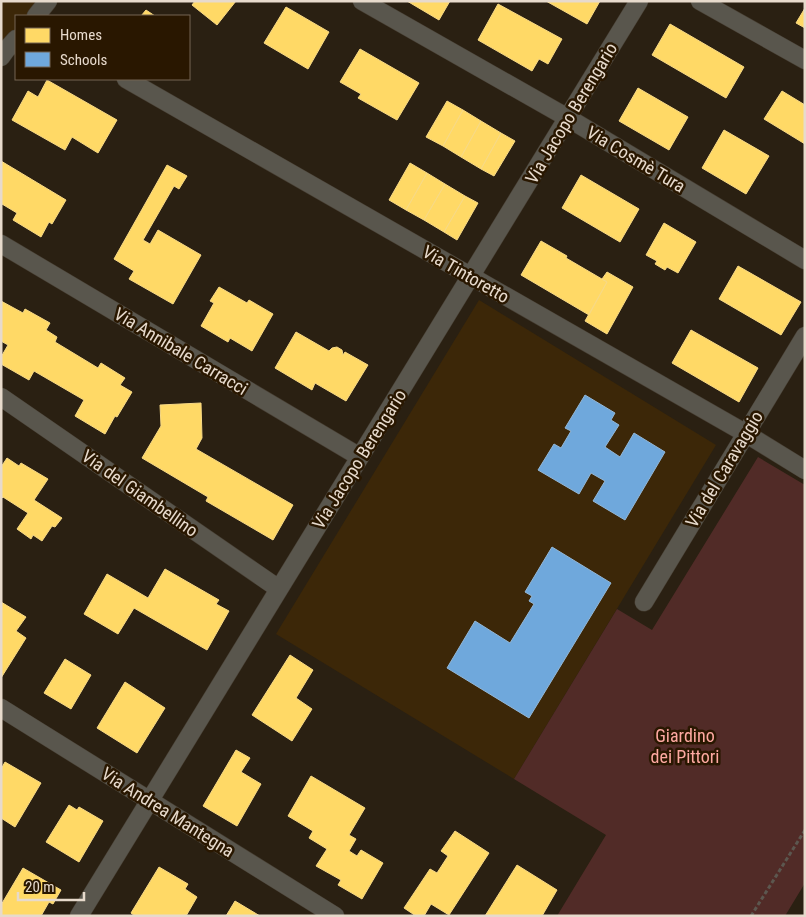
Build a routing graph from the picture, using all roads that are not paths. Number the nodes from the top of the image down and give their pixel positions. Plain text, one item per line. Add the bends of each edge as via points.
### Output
1 (48, 1) edge
2 (362, 1) edge
3 (639, 1) edge
4 (700, 1) edge
5 (37, 15) edge
6 (805, 60) edge
7 (128, 80) edge
8 (568, 118) junction
9 (1, 244) edge
10 (805, 260) edge
11 (471, 276) junction
12 (805, 336) edge
13 (1, 397) edge
14 (745, 433) junction
15 (360, 457) junction
16 (805, 470) edge
17 (279, 589) junction
18 (644, 602) dead end
19 (1, 708) edge
20 (149, 801) junction
21 (79, 916) edge
22 (335, 916) edge

1 - 5 street
2 - 8 street, Via Cosmè Tura
3 - 8 street, Via Jacopo Berengario
4 - 6 street
7 - 11 street, Via Tintoretto
8 - 10 street, Via Cosmè Tura
8 - 11 street, Via Jacopo Berengario
9 - 15 street, Via Annibale Carracci
11 - 14 street, Via Tintoretto
11 - 15 street, Via Jacopo Berengario
12 - 14 street, Via del Caravaggio
13 - 17 street, Via del Giambellino
14 - 16 street, Via Tintoretto
14 - 18 street, Via del Caravaggio
15 - 17 street, Via Jacopo Berengario
17 - 20 street, Via Jacopo Berengario
19 - 20 street, Via Andrea Mantegna
20 - 21 street, Via Jacopo Berengario
20 - 22 street, Via Andrea Mantegna

